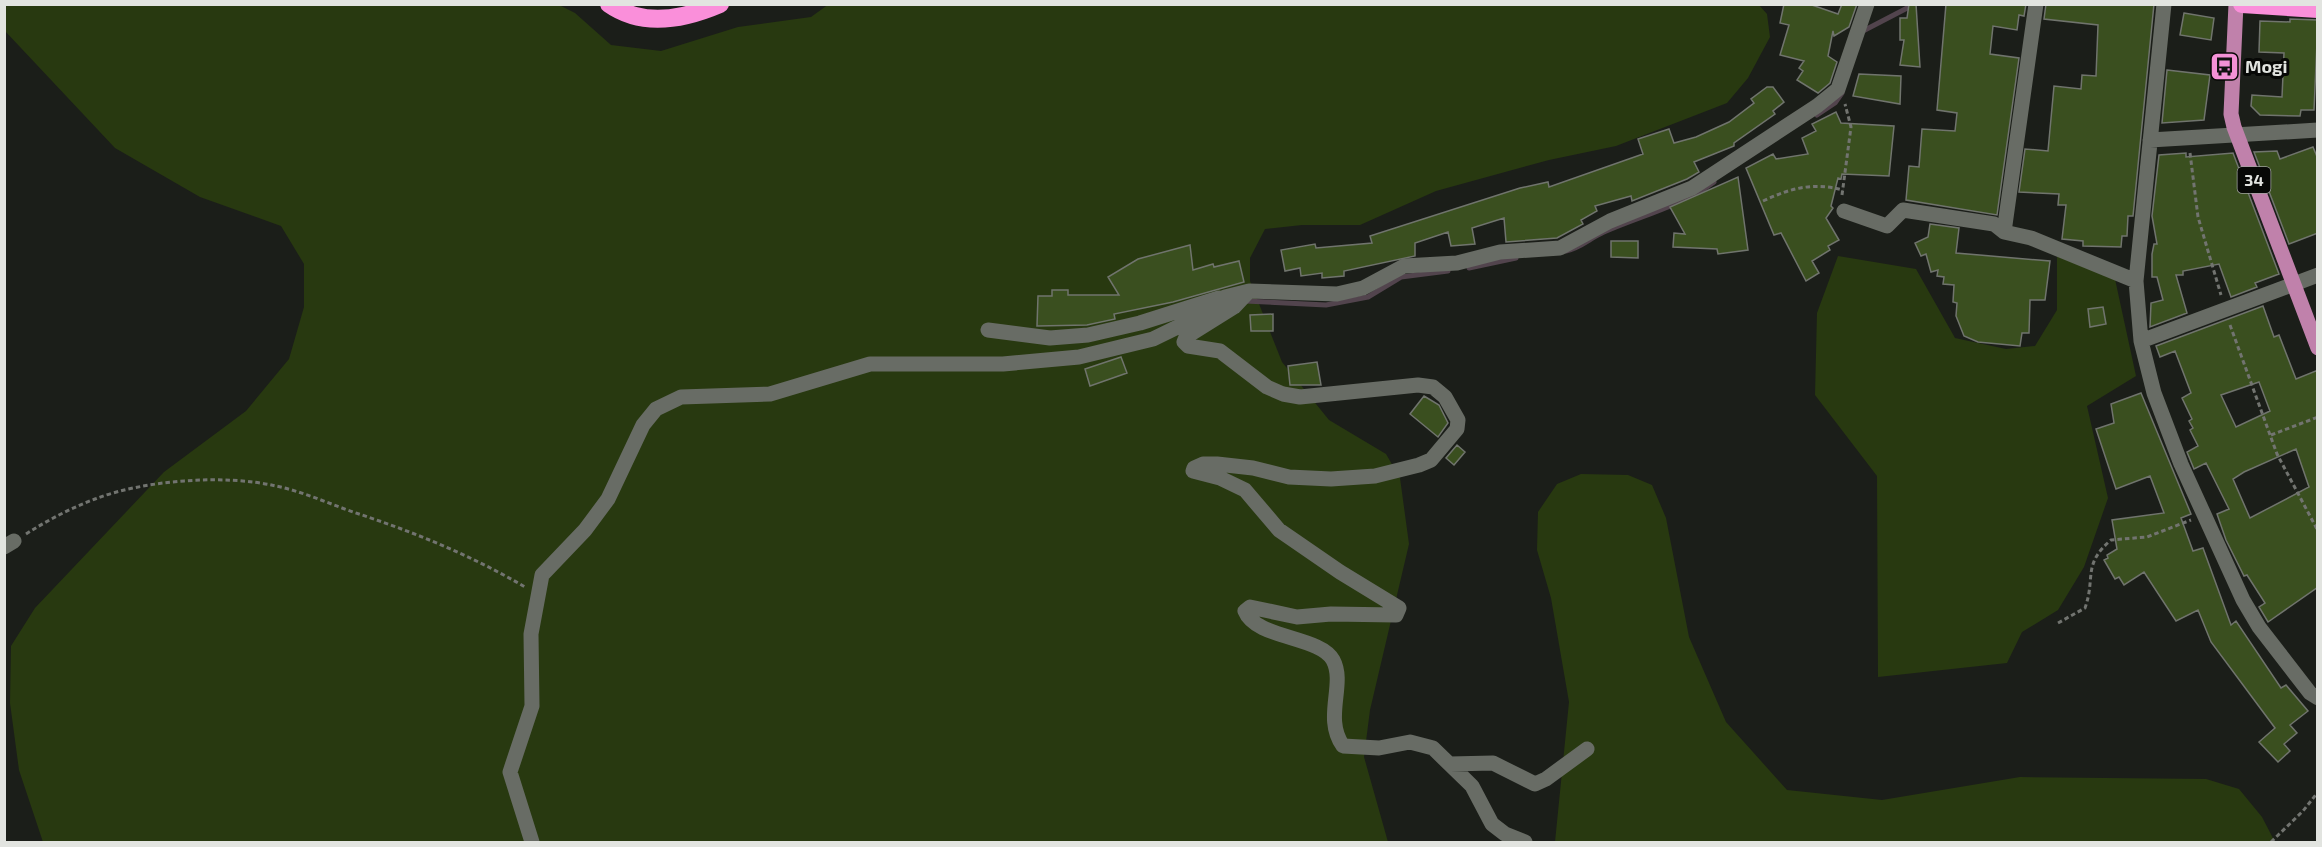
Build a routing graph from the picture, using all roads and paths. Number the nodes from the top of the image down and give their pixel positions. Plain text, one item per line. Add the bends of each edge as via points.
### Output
1 (609, 4) edge
2 (720, 4) edge
3 (1867, 4) edge
4 (2036, 4) edge
5 (2164, 4) edge
6 (2236, 4) edge
7 (2242, 4) edge
8 (2318, 9) edge
9 (1838, 89) junction
10 (2316, 128) edge
11 (2236, 134) junction
12 (2189, 139) junction
13 (2150, 140) junction
14 (1843, 190) junction
15 (1763, 201) dead end
16 (1844, 211) joint
17 (2004, 232) junction
18 (2318, 275) edge
19 (2136, 281) junction
20 (2294, 284) junction
21 (1249, 291) junction
22 (1225, 297) junction
23 (2224, 309) junction
24 (988, 330) dead end
25 (2140, 341) junction
26 (2318, 348) edge
27 (2318, 417) edge
28 (2271, 435) junction
29 (2204, 515) junction
30 (2318, 531) edge
31 (9, 544) edge
32 (538, 594) junction
33 (2058, 623) dead end
34 (2318, 698) edge
35 (1587, 749) dead end
36 (1450, 764) junction
37 (2318, 792) edge
38 (532, 843) edge
39 (1525, 843) edge
40 (2271, 843) edge

1 - 2 highway via 635,18 650,19 686,16
3 - 9 street
4 - 17 street
5 - 13 street
6 - 11 main road, 34 via 2231,114
7 - 8 highway
9 - 14 path via 1851,127
9 - 21 street via 1692,188 1610,221 1560,248 1500,252 1457,263 1404,266 1363,288 1337,294
10 - 11 street
11 - 12 street
11 - 20 main road, 34
12 - 13 street
12 - 23 path via 2198,217
13 - 19 street
14 - 15 path via 1821,184 1783,192
14 - 16 path
16 - 17 street via 1887,226 1903,210 1994,224
17 - 19 street via 2031,238
18 - 20 street
19 - 25 street
20 - 23 street
20 - 26 main road, 34
21 - 22 street
21 - 36 street via 1234,308 1186,337 1184,342 1220,351 1267,387 1299,397 1418,385 1433,387 1445,397 1458,420 1457,429 1431,460 1375,476 1310,479 1218,464 1203,464 1193,471 1245,490 1279,530 1399,608 1396,615 1297,617 1258,607 1245,611 1266,628 1321,650 1333,660 1334,734 1344,746 1378,747 1410,742 1433,748
22 - 24 street via 1088,335 1050,338
22 - 32 street via 1198,317 1153,339 1079,357 1003,364 870,364 770,394 681,397 656,409 643,425 608,499 542,575
23 - 25 street
23 - 28 path
25 - 29 street via 2154,393
27 - 28 path
28 - 30 path via 2285,474
29 - 33 path via 2147,537 2111,540 2092,560 2085,608
29 - 34 street via 2254,618 2310,693
31 - 32 path via 97,498 166,483 246,481 277,486 407,530 493,568
32 - 38 street via 531,634 532,706 510,772
35 - 36 street via 1535,784 1493,763
36 - 39 street via 1472,786 1492,824
37 - 40 path

